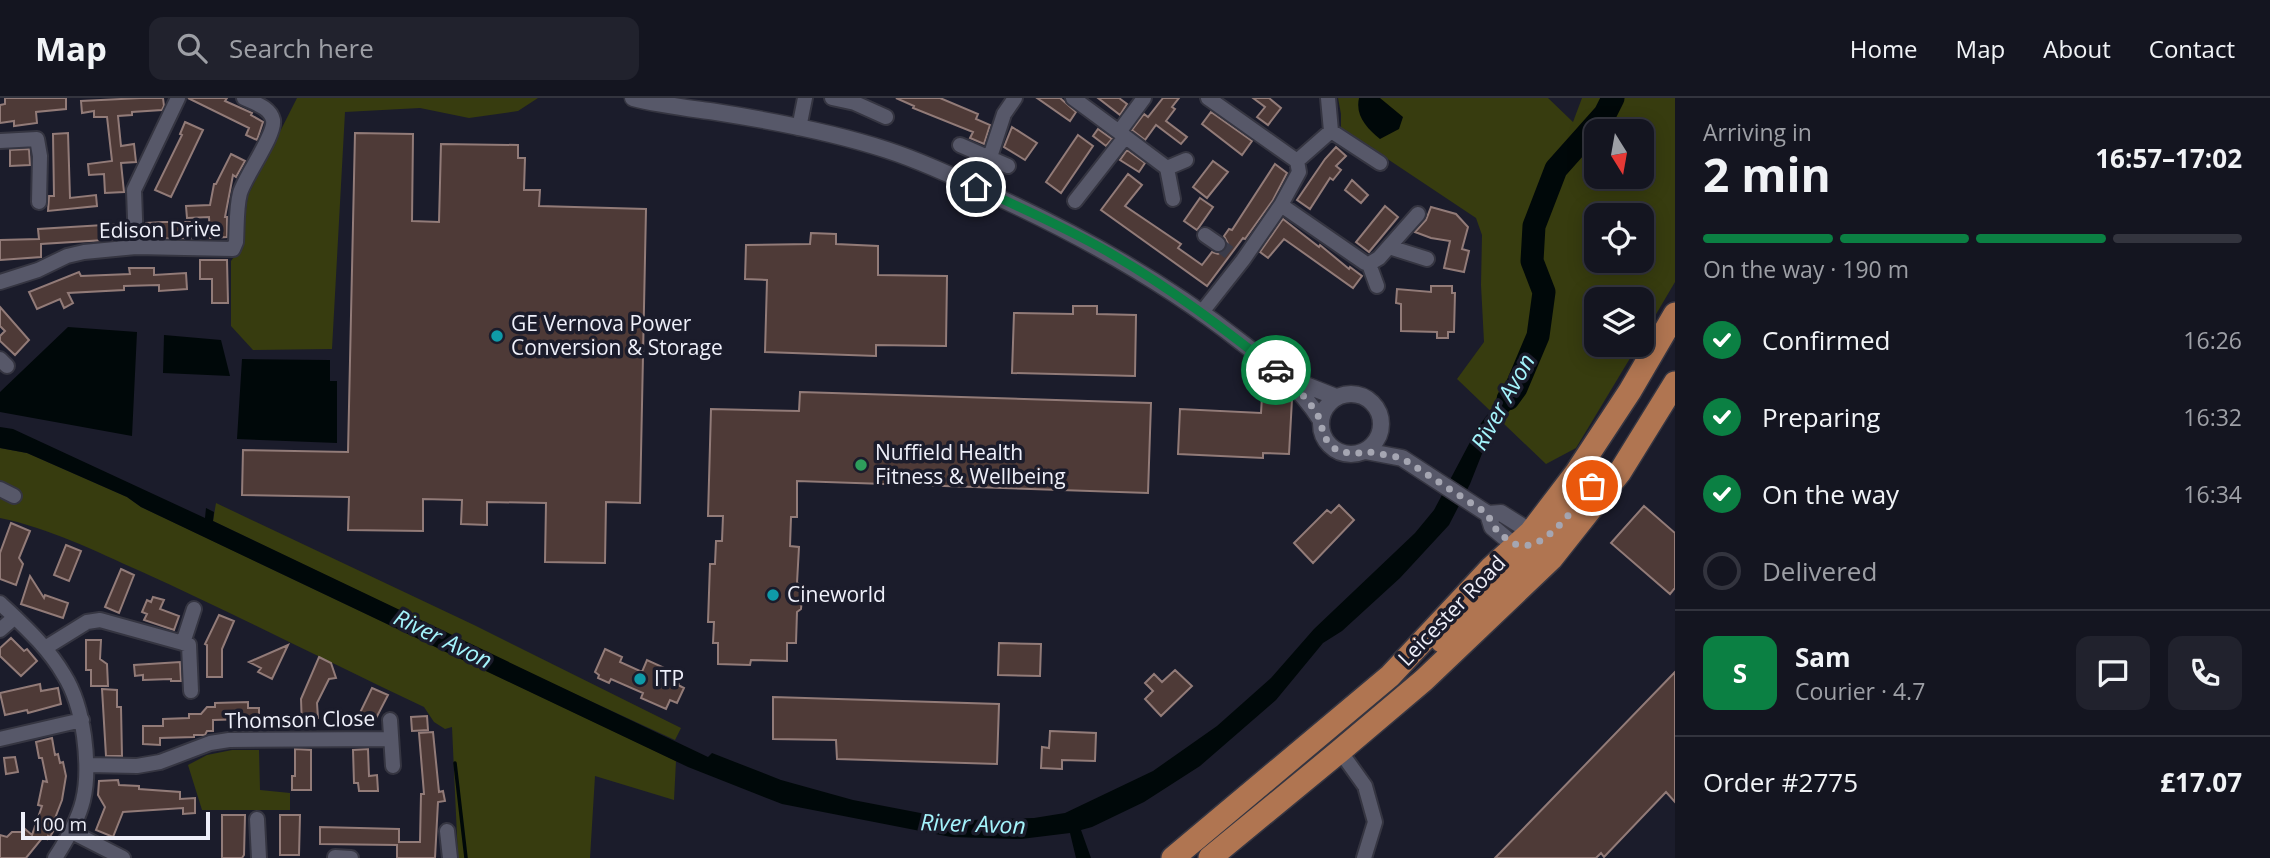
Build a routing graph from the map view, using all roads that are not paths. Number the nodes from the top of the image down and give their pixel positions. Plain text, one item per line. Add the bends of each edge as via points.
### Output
1 (178, 98) edge
2 (244, 98) edge
3 (633, 98) edge
4 (805, 98) edge
5 (832, 98) edge
6 (1015, 98) edge
7 (1073, 98) edge
8 (1144, 98) edge
9 (1209, 98) edge
10 (1328, 98) edge
11 (886, 117) dead end
12 (799, 128) junction
13 (1331, 131) junction
14 (1122, 134) junction
15 (0, 141) edge
16 (960, 145) dead end
17 (990, 157) junction
18 (1186, 160) dead end
19 (1297, 161) junction
20 (1380, 163) dead end
21 (1008, 166) dead end
22 (1167, 168) junction
23 (1172, 199) dead end
24 (1075, 201) dead end
25 (39, 202) dead end
26 (1281, 205) junction
27 (1418, 214) dead end
28 (136, 247) junction
29 (1389, 247) junction
30 (1427, 259) dead end
31 (1370, 264) junction
32 (0, 282) edge
33 (1377, 286) dead end
34 (1202, 312) junction
35 (1675, 314) edge
36 (1287, 378) junction
37 (1675, 383) edge
38 (1336, 397) junction
39 (1320, 419) junction
40 (1381, 421) junction
41 (1364, 451) junction
42 (1402, 458) junction
43 (0, 489) edge
44 (14, 496) dead end
45 (1534, 545) junction
46 (0, 603) edge
47 (194, 609) dead end
48 (15, 617) junction
49 (0, 630) edge
50 (183, 643) junction
51 (45, 648) junction
52 (1390, 676) junction
53 (191, 691) dead end
54 (82, 720) junction
55 (390, 720) dead end
56 (0, 739) edge
57 (391, 739) junction
58 (1340, 751) junction
59 (88, 765) junction
60 (393, 766) dead end
61 (257, 819) dead end
62 (447, 831) dead end
63 (72, 832) junction
64 (335, 857) edge
65 (55, 858) edge
66 (123, 858) edge
67 (259, 858) edge
68 (351, 858) edge
69 (450, 858) edge
70 (1173, 858) edge
71 (1210, 858) edge
72 (1364, 858) edge

1 - 28 street via 134,191
2 - 28 street, Edison Drive via 266,108 273,120 272,133 240,194 233,249
3 - 12 street
4 - 12 street
5 - 11 street
6 - 17 street via 1004,114
7 - 14 street
8 - 14 street
9 - 19 street
10 - 13 street
12 - 34 street via 887,150 978,188 1098,246
13 - 19 street
13 - 20 street
14 - 22 street
14 - 24 street
15 - 25 street via 37,139
16 - 17 street
17 - 21 street
18 - 22 street
19 - 26 street via 1299,172
22 - 23 street
26 - 31 street
26 - 34 street via 1237,257
27 - 29 street
28 - 32 street, Edison Drive via 67,256
29 - 30 street
29 - 31 street
31 - 33 street
34 - 36 street
35 - 45 highway, Leicester Road
36 - 38 street
36 - 39 street
37 - 45 highway, Leicester Road via 1620,472
38 - 39 street
38 - 40 street via 1353,394 1369,399
39 - 41 street via 1324,437 1337,451
40 - 41 street via 1378,438
40 - 42 street
41 - 42 street
42 - 45 street via 1488,514 1492,527
43 - 44 street
45 - 52 highway, Leicester Road via 1491,568
45 - 52 highway via 1537,558 1523,564 1439,644
45 - 58 highway, Leicester Road via 1423,680
46 - 48 street
47 - 50 street
48 - 49 street
48 - 51 street
50 - 51 street via 100,620 88,622
50 - 53 street via 190,645
51 - 54 street via 64,675
52 - 70 highway, Leicester Road
54 - 56 street
54 - 59 street
55 - 57 street, Thomson Close
57 - 59 street, Thomson Close via 229,740 160,762
57 - 60 street, Thomson Close
58 - 71 highway, Leicester Road
58 - 72 street via 1365,786 1375,822
59 - 63 street via 86,792
61 - 67 street
62 - 69 street
63 - 65 street
63 - 66 street
64 - 68 street

